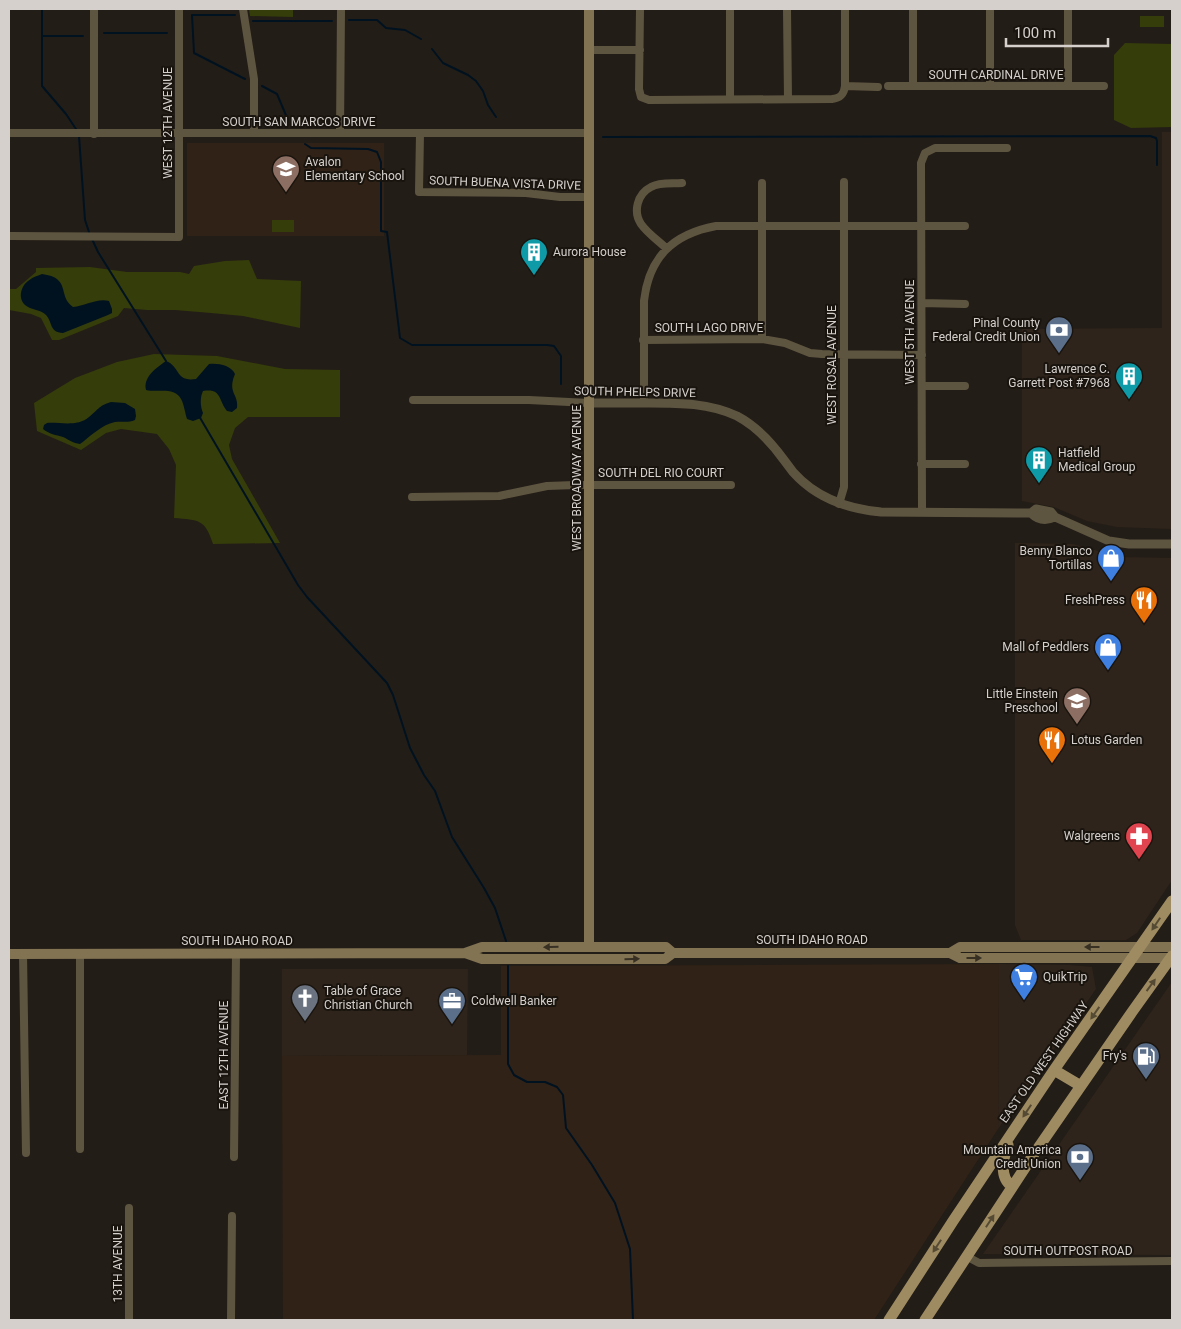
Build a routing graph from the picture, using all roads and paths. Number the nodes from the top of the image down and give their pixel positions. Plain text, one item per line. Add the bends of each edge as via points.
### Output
1 (94, 9) edge
2 (179, 9) edge
3 (243, 9) edge
4 (340, 9) edge
5 (589, 9) edge
6 (640, 9) edge
7 (730, 9) edge
8 (787, 9) edge
9 (845, 9) edge
10 (913, 9) edge
11 (990, 9) edge
12 (1068, 9) edge
13 (589, 50) junction
14 (640, 50) junction
15 (845, 86) junction
16 (888, 86) dead end
17 (913, 86) junction
18 (990, 86) junction
19 (1068, 86) junction
20 (1104, 86) dead end
21 (878, 87) dead end
22 (730, 99) junction
23 (788, 99) junction
24 (9, 133) edge
25 (179, 133) junction
26 (254, 133) junction
27 (340, 133) junction
28 (420, 133) junction
29 (590, 133) junction
30 (94, 134) junction
31 (1007, 148) dead end
32 (844, 182) dead end
33 (682, 183) dead end
34 (762, 183) dead end
35 (590, 197) junction
36 (762, 226) junction
37 (844, 226) junction
38 (922, 226) junction
39 (965, 226) dead end
40 (9, 236) edge
41 (667, 249) junction
42 (922, 303) junction
43 (965, 304) dead end
44 (762, 339) junction
45 (643, 340) junction
46 (844, 355) junction
47 (922, 355) junction
48 (922, 386) junction
49 (965, 386) dead end
50 (413, 400) dead end
51 (589, 403) junction
52 (644, 403) junction
53 (921, 464) junction
54 (965, 464) dead end
55 (589, 485) junction
56 (731, 485) dead end
57 (412, 497) dead end
58 (839, 504) junction
59 (922, 512) junction
60 (1172, 544) edge
61 (1172, 901) edge
62 (589, 947) junction
63 (1141, 947) junction
64 (80, 953) junction
65 (236, 953) junction
66 (465, 953) junction
67 (673, 953) junction
68 (950, 953) junction
69 (9, 954) edge
70 (22, 954) junction
71 (1172, 955) edge
72 (1133, 958) junction
73 (1054, 1070) junction
74 (1081, 1086) junction
75 (1015, 1128) junction
76 (80, 1150) dead end
77 (26, 1152) dead end
78 (234, 1157) dead end
79 (1012, 1186) junction
80 (129, 1208) dead end
81 (232, 1216) dead end
82 (966, 1256) junction
83 (1172, 1261) edge
84 (129, 1320) edge
85 (231, 1320) edge
86 (890, 1320) edge
87 (925, 1320) edge

1 - 30 street
2 - 25 street, WEST 12TH AVENUE
3 - 26 street via 254,79
4 - 27 street
5 - 13 main road, WEST BROADWAY AVENUE
6 - 14 street
7 - 22 street
8 - 23 street
9 - 15 street
10 - 17 street
11 - 18 street
12 - 19 street
13 - 14 street
13 - 29 main road, WEST BROADWAY AVENUE
14 - 22 street via 641,97 649,100
15 - 21 street
15 - 23 street via 841,97
16 - 17 street, SOUTH CARDINAL DRIVE
17 - 18 street, SOUTH CARDINAL DRIVE
18 - 19 street, SOUTH CARDINAL DRIVE
19 - 20 street, SOUTH CARDINAL DRIVE
22 - 23 street
24 - 30 street, SOUTH SAN MARCOS DRIVE
25 - 26 street, SOUTH SAN MARCOS DRIVE
25 - 30 street, SOUTH SAN MARCOS DRIVE
25 - 40 street, WEST 12TH AVENUE via 179,237
26 - 27 street, SOUTH SAN MARCOS DRIVE
27 - 28 street, SOUTH SAN MARCOS DRIVE
28 - 29 street, SOUTH SAN MARCOS DRIVE
28 - 35 street, SOUTH BUENA VISTA DRIVE via 419,192
29 - 35 main road, WEST BROADWAY AVENUE
31 - 38 street, WEST 5TH AVENUE via 935,148 925,153 921,163
32 - 37 street, WEST ROSAL AVENUE
33 - 41 street via 651,187 639,199 637,207 643,227
34 - 36 street
35 - 51 main road, WEST BROADWAY AVENUE
36 - 37 street
36 - 41 street via 701,229
36 - 44 street
37 - 38 street
37 - 46 street, WEST ROSAL AVENUE
38 - 39 street
38 - 42 street, WEST 5TH AVENUE
41 - 45 street via 650,272 646,286
42 - 43 street
42 - 47 street, WEST 5TH AVENUE
44 - 45 street, SOUTH LAGO DRIVE
44 - 46 street, SOUTH LAGO DRIVE via 785,342 810,353
45 - 52 street
46 - 47 street, SOUTH LAGO DRIVE
46 - 58 street, WEST ROSAL AVENUE via 844,487
47 - 48 street, WEST 5TH AVENUE
48 - 49 street
48 - 53 street, WEST 5TH AVENUE
50 - 51 street, SOUTH PHELPS DRIVE
51 - 52 street, SOUTH PHELPS DRIVE
51 - 55 main road, WEST BROADWAY AVENUE
52 - 58 street, SOUTH PHELPS DRIVE via 696,404 738,417 758,430 811,488
53 - 54 street
53 - 59 street, WEST 5TH AVENUE
55 - 56 street, SOUTH DEL RIO COURT
55 - 57 street, SOUTH DEL RIO COURT via 547,486 499,496
55 - 62 main road, WEST BROADWAY AVENUE
58 - 59 street, SOUTH PHELPS DRIVE via 861,510
59 - 60 street, SOUTH PHELPS DRIVE via 1031,512 1036,509 1051,512 1055,518 1109,541
61 -> 63 main road, EAST OLD WEST HIGHWAY
62 -> 66 main road, SOUTH IDAHO ROAD via 482,947
62 - 67 main road, SOUTH IDAHO ROAD via 666,947
63 -> 68 main road, SOUTH IDAHO ROAD via 960,947
63 - 71 main road, SOUTH IDAHO ROAD
63 - 72 main road, EAST OLD WEST HIGHWAY
64 - 65 main road, SOUTH IDAHO ROAD
64 - 70 main road, SOUTH IDAHO ROAD
64 - 76 street
65 - 66 main road, SOUTH IDAHO ROAD
65 - 78 street, EAST 12TH AVENUE
66 -> 67 main road, SOUTH IDAHO ROAD via 482,958 509,959 665,959
67 - 68 main road, SOUTH IDAHO ROAD
68 -> 72 main road, SOUTH IDAHO ROAD via 960,958
69 - 70 main road, SOUTH IDAHO ROAD
70 - 77 street
71 - 72 main road, SOUTH IDAHO ROAD
74 -> 71 main road
72 -> 73 main road, EAST OLD WEST HIGHWAY
73 - 74 main road
73 -> 75 main road, EAST OLD WEST HIGHWAY
74 - 79 main road
75 - 79 main road via 1003,1161 1005,1179
75 -> 86 main road, EAST OLD WEST HIGHWAY
82 -> 79 main road
80 - 84 street, 13TH AVENUE
81 - 85 street
82 - 83 street, SOUTH OUTPOST ROAD via 979,1263
82 - 87 main road

